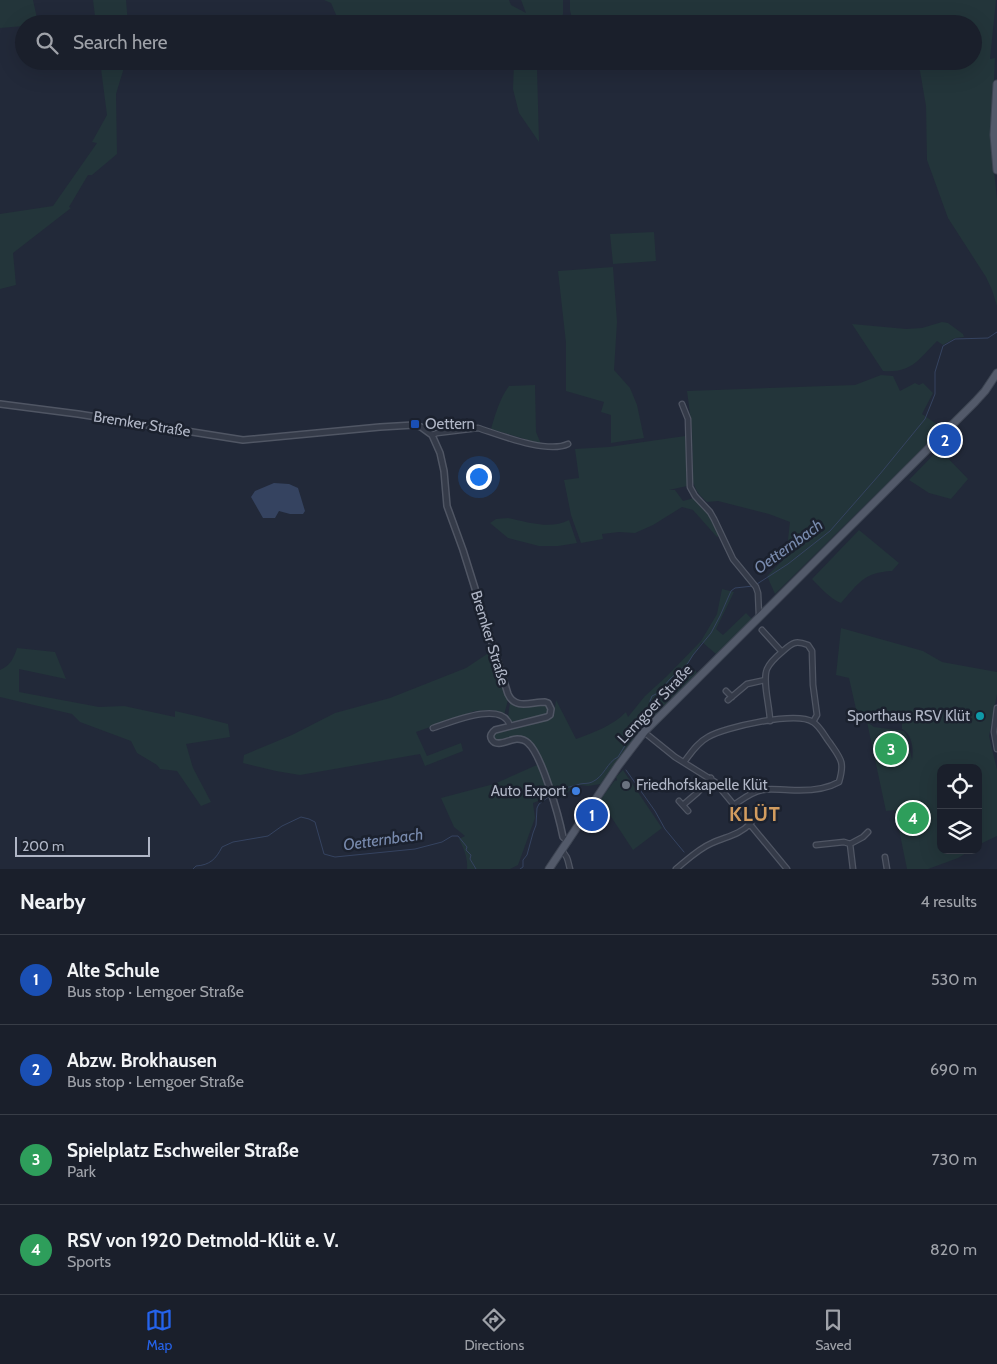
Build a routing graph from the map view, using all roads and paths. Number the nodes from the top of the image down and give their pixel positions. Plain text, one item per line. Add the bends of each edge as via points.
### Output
1 (997, 84) edge
2 (997, 170) edge
3 (997, 373) edge
4 (0, 404) edge
5 (682, 404) dead end
6 (432, 434) junction
7 (568, 444) dead end
8 (760, 616) junction
9 (762, 630) dead end
10 (782, 652) junction
11 (765, 680) junction
12 (726, 691) dead end
13 (997, 708) edge
14 (770, 721) junction
15 (813, 722) junction
16 (510, 726) junction
17 (433, 728) dead end
18 (644, 732) junction
19 (997, 749) edge
20 (684, 762) junction
21 (711, 778) junction
22 (734, 805) junction
23 (688, 811) dead end
24 (751, 823) junction
25 (868, 832) dead end
26 (568, 841) junction
27 (850, 844) junction
28 (816, 845) dead end
29 (561, 851) junction
30 (885, 857) dead end
31 (549, 869) edge
32 (570, 869) edge
33 (676, 869) edge
34 (786, 869) edge
35 (853, 869) edge
36 (887, 869) edge

1 - 2 main road via 994,136
3 - 8 main road, Lemgoer Straße via 975,402
4 - 6 street, Bremker Straße via 243,440 380,426 414,425
5 - 8 street via 690,434 690,487 710,512 733,559 756,587
6 - 7 street, Bremker Straße via 478,428 528,444
6 - 16 street, Bremker Straße via 444,471 447,506 508,694 517,704 545,702 551,709 547,718
8 - 18 main road, Lemgoer Straße
9 - 10 street
10 - 11 street via 772,661
10 - 15 street via 795,642 810,648 818,716
11 - 12 street via 747,684 730,699
11 - 14 street
13 - 19 street via 994,732
14 - 15 street via 804,718
14 - 20 street via 726,729 708,737
15 - 22 street via 839,755 842,765 839,782 802,791 763,789
16 - 17 street via 505,717 481,713
16 - 26 street, Bremker Straße via 493,731 492,740 497,743 520,739 529,743 551,793 563,837
18 - 20 street
18 - 26 main road, Lemgoer Straße
20 - 21 street
21 - 22 street
21 - 23 street via 697,793 681,803
22 - 24 street
24 - 33 street via 739,833 703,848
24 - 34 street
25 - 27 street
26 - 29 main road, Lemgoer Straße
27 - 28 street
27 - 35 street
29 - 31 main road, Lemgoer Straße
29 - 32 street
30 - 36 street

